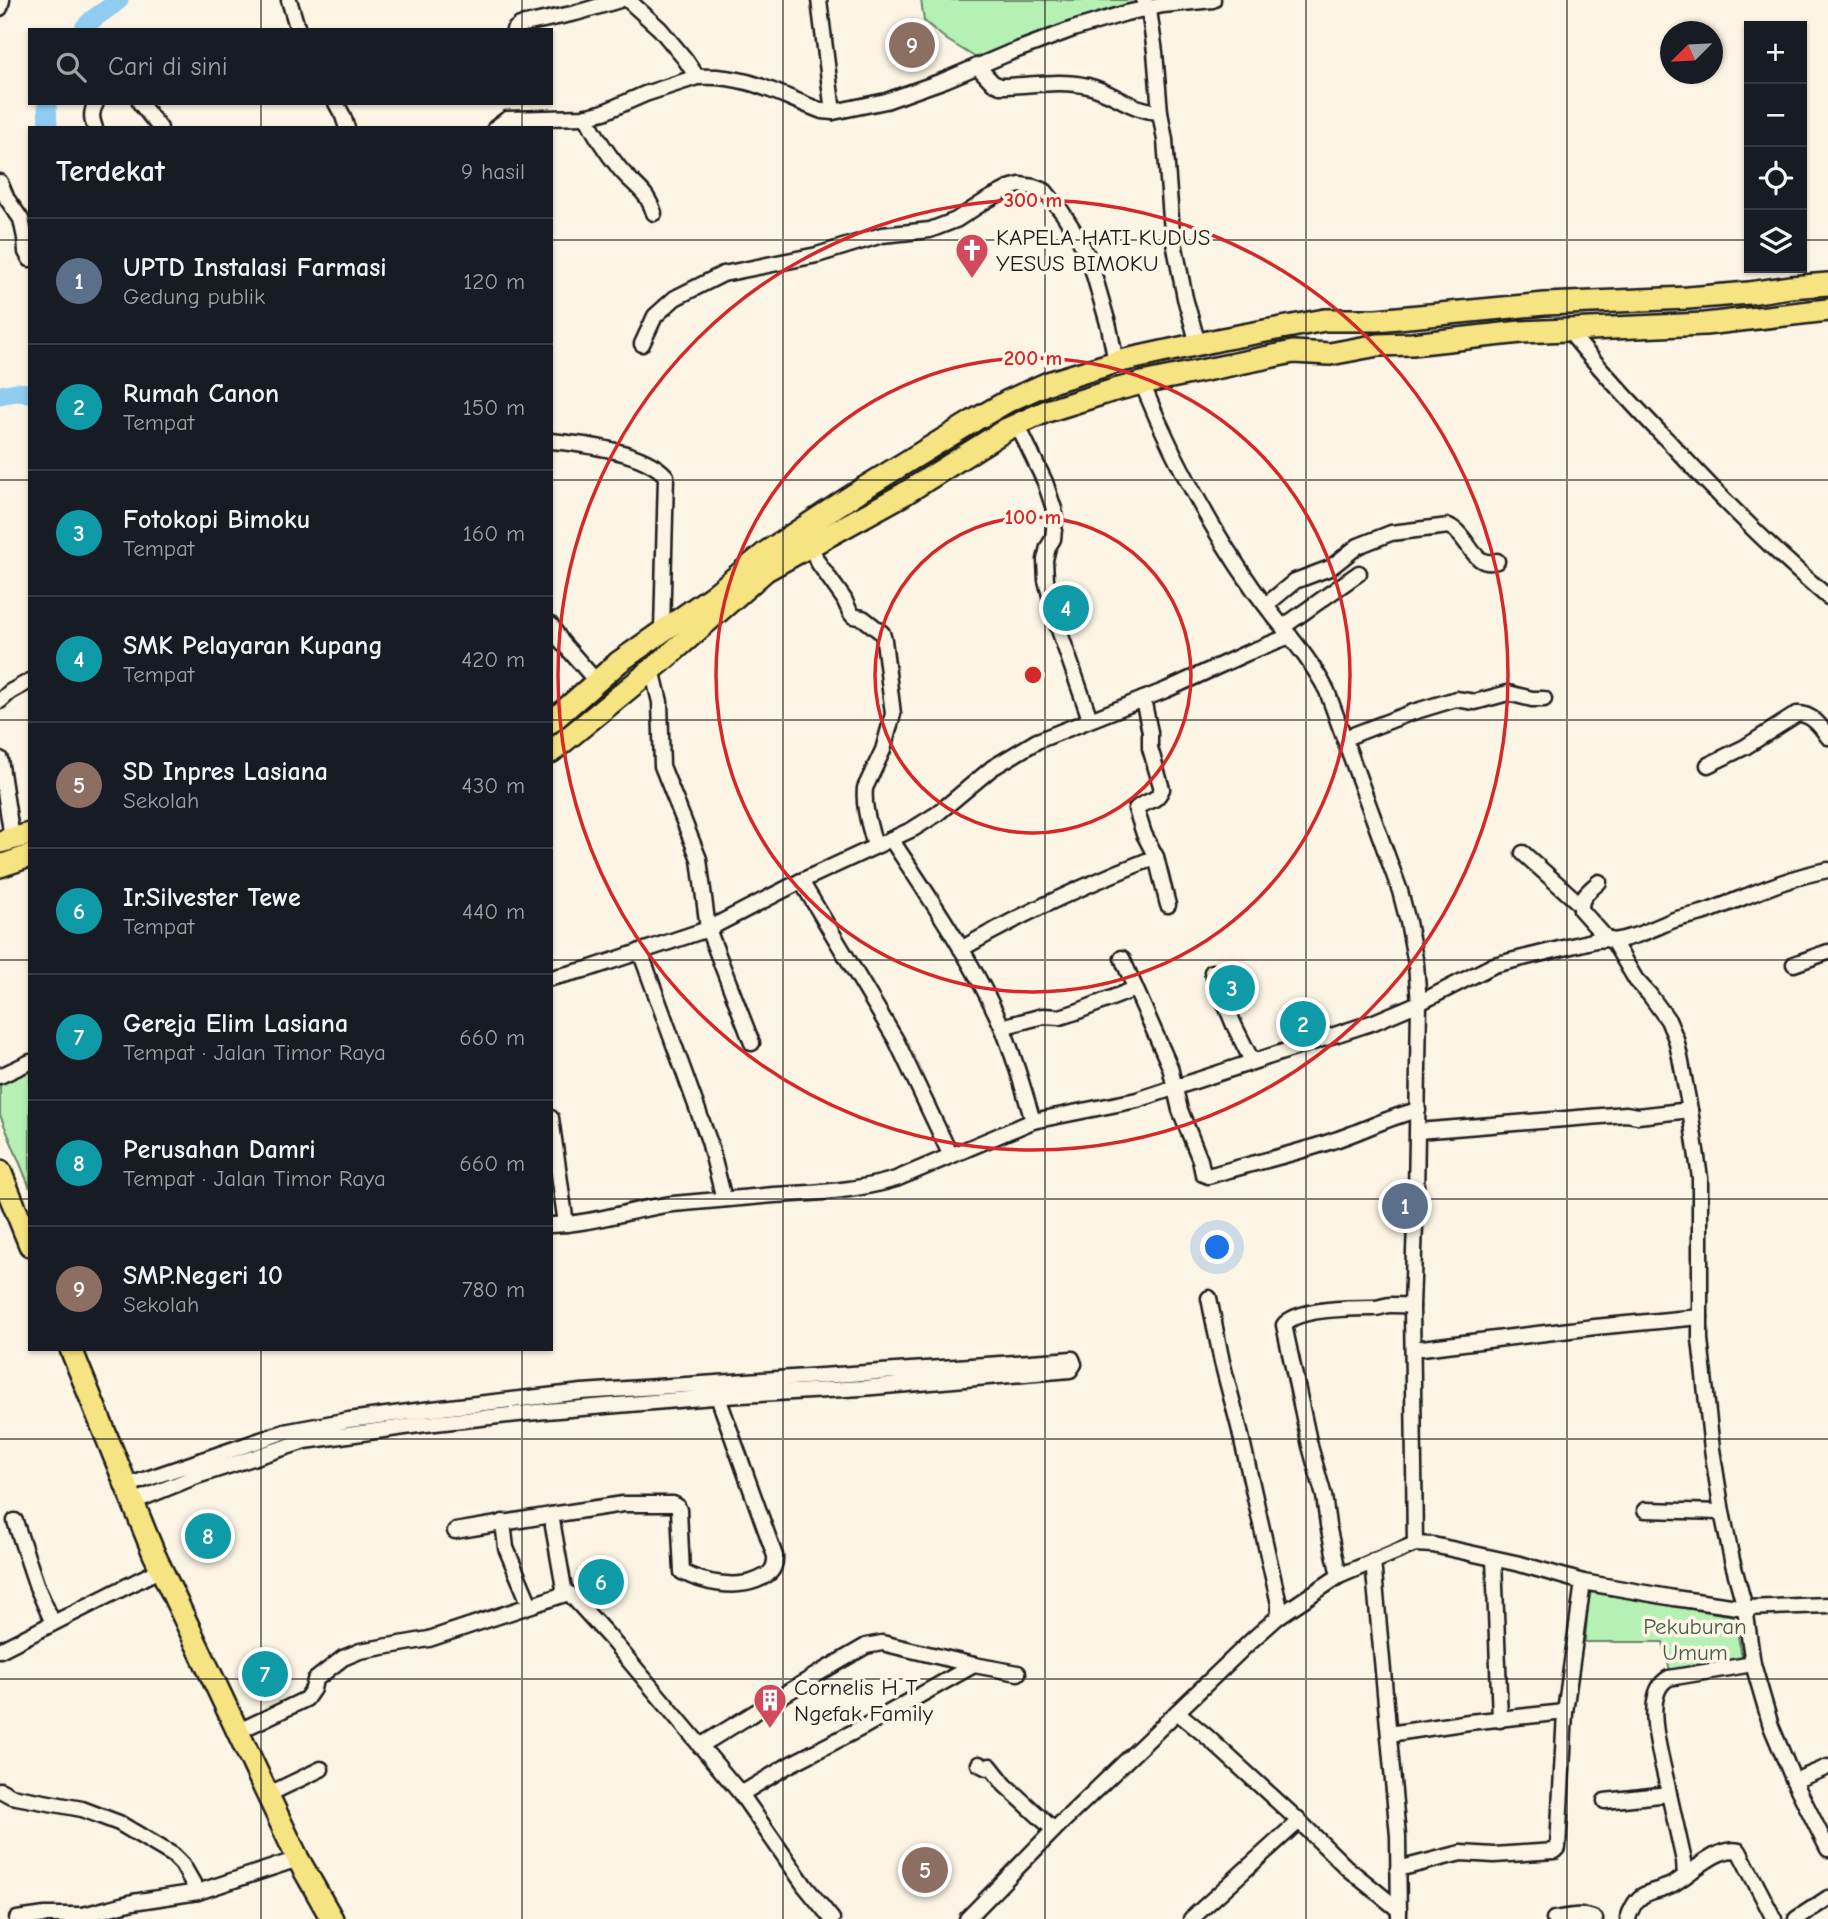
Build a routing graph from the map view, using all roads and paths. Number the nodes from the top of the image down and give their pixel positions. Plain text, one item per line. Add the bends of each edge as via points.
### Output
1 (2, 0) edge
2 (289, 0) edge
3 (620, 0) edge
4 (628, 0) edge
5 (819, 0) edge
6 (1213, 0) edge
7 (1146, 5) edge
8 (0, 8) edge
9 (297, 28) edge
10 (516, 28) edge
11 (977, 66) junction
12 (697, 77) junction
13 (95, 105) edge
14 (142, 105) edge
15 (337, 105) edge
16 (833, 112) junction
17 (1160, 112) junction
18 (586, 116) junction
19 (94, 126) edge
20 (158, 126) edge
21 (346, 126) edge
22 (497, 126) edge
23 (0, 182) edge
24 (654, 213) dead end
25 (28, 256) edge
26 (1828, 284) edge
27 (1508, 307) junction
28 (1828, 310) edge
29 (1569, 331) junction
30 (1509, 334) junction
31 (642, 344) dead end
32 (1199, 344) junction
33 (1116, 362) junction
34 (1142, 383) junction
35 (1017, 424) junction
36 (947, 437) junction
37 (553, 441) edge
38 (960, 457) junction
39 (811, 546) junction
40 (1497, 561) dead end
41 (1359, 573) dead end
42 (1828, 597) edge
43 (1266, 605) junction
44 (553, 628) edge
45 (1287, 632) junction
46 (654, 636) junction
47 (657, 665) junction
48 (596, 681) junction
49 (28, 682) edge
50 (1143, 699) junction
51 (1544, 699) dead end
52 (0, 701) edge
53 (1090, 719) junction
54 (553, 720) edge
55 (1828, 737) edge
56 (1345, 738) junction
57 (553, 750) edge
58 (0, 759) edge
59 (1708, 765) dead end
60 (14, 838) edge
61 (891, 839) junction
62 (875, 846) junction
63 (1523, 853) dead end
64 (28, 857) edge
65 (1156, 857) junction
66 (0, 866) edge
67 (1828, 870) edge
68 (801, 881) junction
69 (1599, 882) dead end
70 (1168, 905) dead end
71 (1581, 905) junction
72 (708, 929) junction
73 (1610, 940) junction
74 (961, 949) junction
75 (640, 951) junction
76 (1828, 952) edge
77 (1122, 958) dead end
78 (1794, 964) dead end
79 (1212, 972) dead end
80 (553, 978) edge
81 (1135, 989) junction
82 (1419, 1003) junction
83 (1002, 1027) junction
84 (752, 1043) dead end
85 (1252, 1061) junction
86 (28, 1063) edge
87 (0, 1076) edge
88 (1176, 1087) junction
89 (1418, 1110) junction
90 (1690, 1110) junction
91 (1033, 1121) junction
92 (1418, 1131) junction
93 (553, 1132) edge
94 (951, 1156) junction
95 (0, 1171) edge
96 (724, 1199) junction
97 (566, 1224) junction
98 (553, 1225) edge
99 (28, 1240) edge
100 (1209, 1298) dead end
101 (1412, 1306) junction
102 (1700, 1317) junction
103 (1413, 1349) junction
104 (72, 1351) edge
105 (718, 1397) junction
106 (544, 1404) junction
107 (130, 1494) junction
108 (1645, 1510) dead end
109 (1723, 1512) junction
110 (551, 1515) junction
111 (15, 1521) dead end
112 (503, 1522) junction
113 (455, 1531) dead end
114 (1415, 1544) junction
115 (1493, 1559) junction
116 (1373, 1561) junction
117 (162, 1569) junction
118 (1339, 1576) junction
119 (1583, 1581) junction
120 (565, 1594) junction
121 (530, 1605) junction
122 (1828, 1605) edge
123 (1745, 1608) junction
124 (1279, 1616) junction
125 (53, 1623) junction
126 (0, 1650) edge
127 (1753, 1664) junction
128 (974, 1665) junction
129 (1018, 1673) dead end
130 (1177, 1712) junction
131 (1565, 1712) junction
132 (1500, 1720) junction
133 (237, 1732) junction
134 (1390, 1734) junction
135 (700, 1746) junction
136 (979, 1764) dead end
137 (1828, 1767) edge
138 (321, 1769) dead end
139 (1794, 1781) junction
140 (0, 1790) edge
141 (741, 1794) junction
142 (1669, 1794) junction
143 (267, 1796) junction
144 (1605, 1801) dead end
145 (1298, 1821) junction
146 (1054, 1830) junction
147 (1828, 1849) edge
148 (298, 1859) junction
149 (1398, 1869) junction
150 (1685, 1876) junction
151 (198, 1892) junction
152 (1828, 1898) edge
153 (1399, 1914) edge
154 (84, 1917) edge
155 (23, 1919) edge
156 (332, 1919) edge
157 (832, 1919) edge
158 (967, 1919) edge
159 (1191, 1919) edge
160 (1554, 1919) edge
161 (1595, 1919) edge
162 (1628, 1919) edge
163 (1774, 1919) edge
164 (1796, 1919) edge

1 - 8 street
2 - 9 street
3 - 10 street
4 - 12 street via 660,29
5 - 16 street
6 - 7 street
7 - 11 street
7 - 17 street
11 - 16 street via 886,101
11 - 17 street via 1000,86 1086,86 1134,108
12 - 16 street via 748,80
12 - 18 street
13 - 19 street
14 - 20 street
15 - 21 street
17 - 32 street via 1172,232
18 - 22 street via 508,113
18 - 24 street via 613,160 649,198
23 - 25 street via 21,219
26 - 27 highway via 1688,298
27 - 30 highway
27 - 32 highway via 1377,320 1325,320
28 - 29 highway via 1705,324
29 - 30 highway
29 - 42 street via 1700,476
30 - 34 highway via 1378,345 1330,354 1293,352
31 - 33 street via 655,316 675,298 723,274 817,255 882,235 930,230 1020,185 1045,191 1078,237 1090,261
32 - 33 highway
33 - 36 highway via 1048,383
34 - 35 highway
34 - 43 street via 1175,459
35 - 38 highway
35 - 53 street via 1054,509 1046,580
36 - 38 highway
36 - 46 highway via 768,551
37 - 46 street via 641,459 667,476
38 - 39 highway
39 - 47 highway via 766,570
39 - 62 street via 853,616 882,633 889,663 894,714 864,796
40 - 43 street via 1480,560 1449,526 1391,533 1352,550 1330,568 1296,581
41 - 45 street
43 - 45 street
44 - 48 street
45 - 50 street
45 - 56 street via 1316,669
46 - 47 highway
46 - 48 highway
47 - 57 highway
47 - 72 street via 662,766 699,859
48 - 54 highway
49 - 52 street
50 - 53 street
50 - 65 street via 1162,789 1151,803 1136,809
51 - 56 street via 1508,693 1475,702 1456,699
53 - 61 street via 1020,750 937,814
55 - 59 street via 1814,720 1797,714
56 - 82 street via 1400,891 1416,964
58 - 60 street
61 - 62 street
61 - 74 street
62 - 68 street
63 - 71 street
64 - 66 highway
65 - 70 street
65 - 74 street via 1086,885
67 - 73 street via 1804,874 1628,939
68 - 72 street
68 - 94 street via 896,1040
69 - 71 street
71 - 73 street
72 - 75 street
72 - 84 street
73 - 82 street via 1494,965
73 - 90 street via 1668,1020
74 - 83 street
75 - 80 street
75 - 96 street via 709,1141
76 - 78 street
77 - 81 street
79 - 85 street
81 - 83 street via 1076,1012
81 - 88 street
82 - 85 street
82 - 89 street
83 - 91 street
85 - 88 street
86 - 87 street
88 - 89 street via 1183,1119 1203,1174 1208,1176 1303,1151
88 - 91 street via 1137,1100
89 - 92 street
90 - 92 street
90 - 102 street via 1700,1178
91 - 94 street
92 - 101 street
93 - 97 street
94 - 96 street via 866,1188
95 - 99 highway
96 - 97 street via 649,1207
97 - 98 street
100 - 124 street
101 - 103 street
101 - 118 street via 1340,1308 1299,1316 1284,1325
102 - 103 street
102 - 109 street via 1712,1449
103 - 114 street
104 - 107 highway
105 - 106 street
105 - 106 street via 1070,1370 1074,1364 1072,1359 1034,1361
105 - 110 street via 775,1556 771,1573 738,1585 682,1572 679,1510 673,1504 623,1504
106 - 107 street via 424,1410 300,1428
107 - 117 highway
108 - 109 street
109 - 123 street
110 - 112 street
110 - 120 street
111 - 125 street
112 - 113 street
112 - 121 street via 506,1548
114 - 115 street
114 - 116 street
115 - 119 street
115 - 132 street
116 - 118 street
116 - 134 street
117 - 125 street
117 - 133 highway
118 - 124 street
119 - 123 street
119 - 131 street
120 - 121 street
120 - 135 street via 573,1596 611,1638
121 - 133 street via 429,1639 343,1658 315,1680 306,1699
122 - 123 street
123 - 127 street
124 - 130 street
125 - 126 street
127 - 139 street via 1771,1726
127 - 142 street via 1662,1682 1656,1695 1656,1731
128 - 129 street
128 - 135 street via 882,1643 866,1646
128 - 141 street
130 - 145 street
130 - 146 street
131 - 132 street
131 - 149 street via 1555,1851 1461,1853
132 - 134 street
133 - 143 highway
134 - 149 street
135 - 141 street
136 - 146 street via 990,1766
137 - 139 street
138 - 143 street
139 - 147 street
140 - 151 street via 119,1823 173,1855
141 - 157 street
142 - 144 street
142 - 150 street
143 - 148 highway
145 - 153 street
145 - 159 street
146 - 158 street
148 - 151 street
148 - 156 highway
149 - 153 street
150 - 162 street via 1642,1896
150 - 163 street via 1721,1854 1740,1851
151 - 154 street via 133,1902
152 - 164 street
154 - 155 street
160 - 161 street

